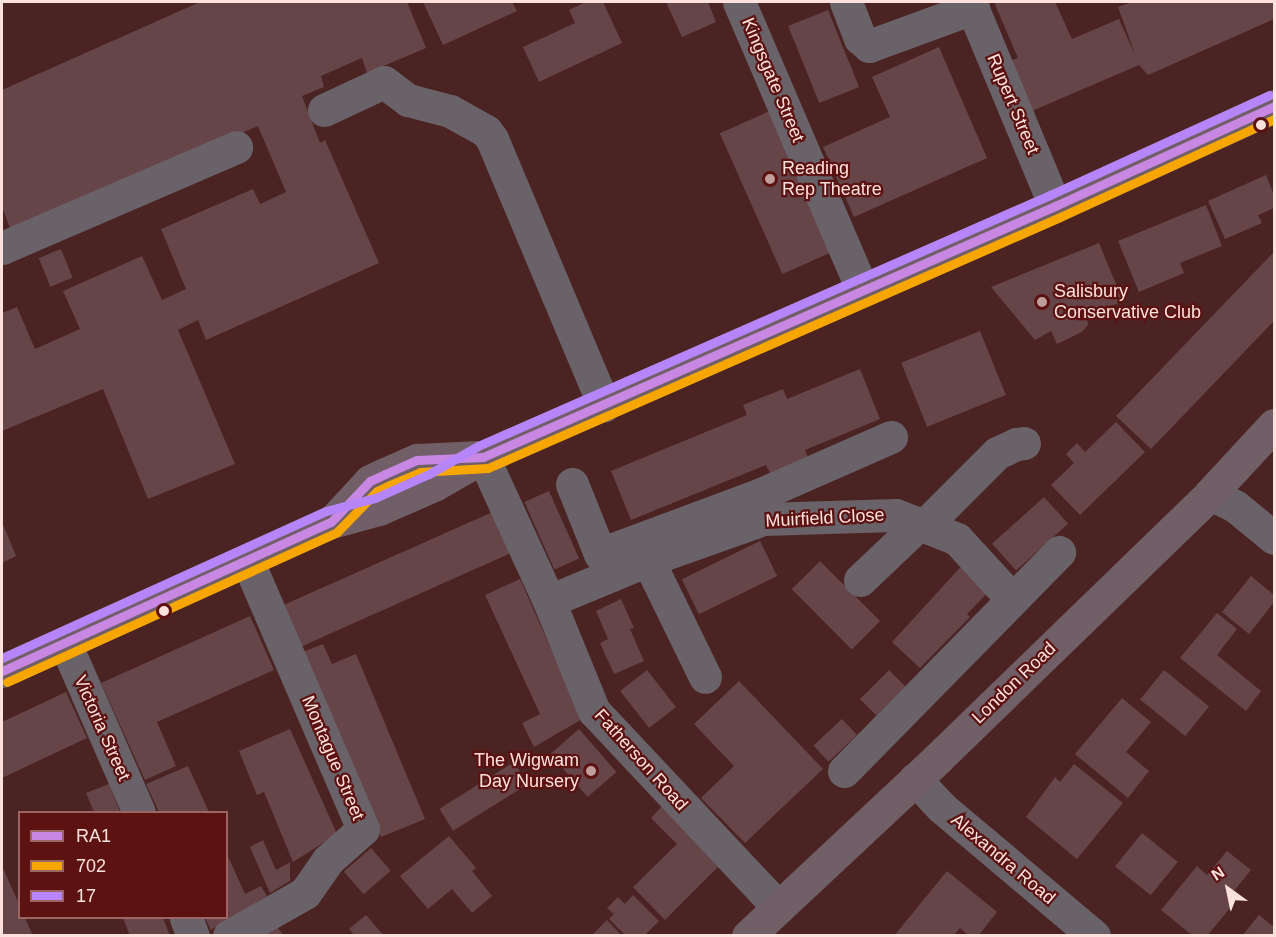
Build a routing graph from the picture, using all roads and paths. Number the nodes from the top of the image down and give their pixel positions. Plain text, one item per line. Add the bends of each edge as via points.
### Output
1 (740, 2) edge
2 (846, 2) edge
3 (972, 5) edge
4 (923, 13) edge
5 (1275, 106) edge
6 (324, 110) dead end
7 (236, 147) dead end
8 (1055, 206) junction
9 (2, 248) edge
10 (863, 291) junction
11 (603, 405) junction
12 (1275, 425) edge
13 (891, 437) dead end
14 (1024, 444) dead end
15 (483, 457) junction
16 (572, 484) dead end
17 (1210, 494) junction
18 (762, 507) junction
19 (922, 524) junction
20 (1275, 538) edge
21 (1059, 552) dead end
22 (648, 560) junction
23 (248, 562) junction
24 (860, 580) dead end
25 (1012, 599) junction
26 (549, 601) junction
27 (65, 643) junction
28 (2, 671) edge
29 (705, 677) dead end
30 (844, 771) dead end
31 (915, 779) junction
32 (138, 811) edge
33 (778, 907) junction
34 (186, 919) edge
35 (194, 936) edge
36 (229, 936) edge
37 (748, 936) edge
38 (1094, 936) edge

1 - 10 street, Kingsgate Street
2 - 4 street via 860,38 869,46
3 - 4 street
3 - 8 street, Rupert Street
5 - 8 main road
6 - 11 street via 384,82 408,100 450,111 486,131
7 - 9 street
8 - 10 main road
10 - 11 main road
11 - 15 main road
12 - 17 main road, London Road
13 - 18 street
14 - 19 street via 998,453
15 - 23 main road via 434,485 379,509 331,522
15 - 26 street, Fatherson Road
16 - 18 street via 600,554
17 - 20 street via 1235,506
17 - 31 main road, London Road
18 - 19 street, Muirfield Close via 896,515
18 - 22 street, Muirfield Close
19 - 24 street
19 - 25 street, Muirfield Close via 957,539
21 - 25 street
22 - 26 street, Muirfield Close
22 - 29 street
23 - 27 main road
23 - 36 street, Montague Street via 363,829 328,860 305,893
25 - 30 street
26 - 33 street, Fatherson Road via 594,711
27 - 28 main road
27 - 32 street, Victoria Street
31 - 33 main road, London Road
31 - 38 street, Alexandra Road via 941,807
33 - 37 main road, London Road
34 - 35 street

